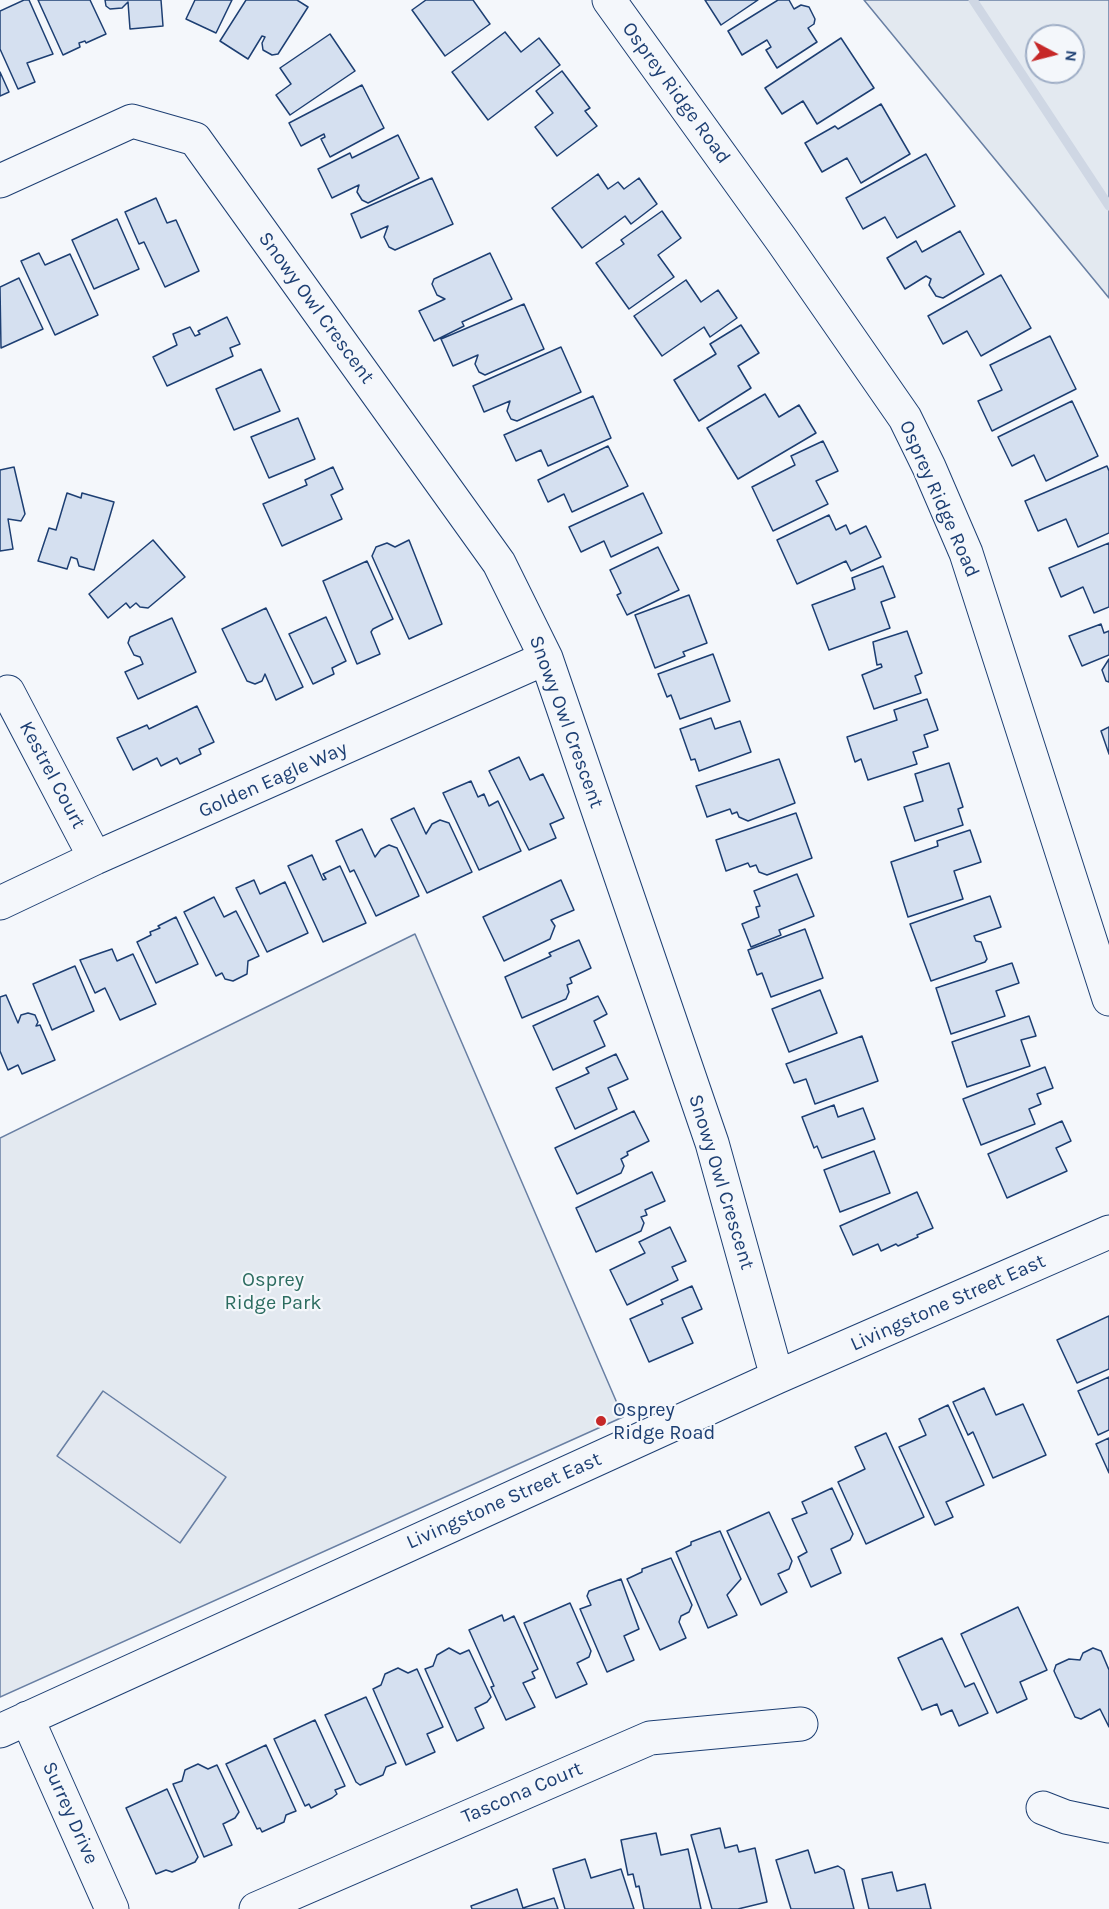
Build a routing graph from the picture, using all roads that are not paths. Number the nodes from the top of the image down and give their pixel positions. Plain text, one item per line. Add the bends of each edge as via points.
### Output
1 (609, 0) edge
2 (0, 181) edge
3 (546, 658) junction
4 (8, 692) dead end
5 (95, 858) junction
6 (0, 903) edge
7 (1109, 999) edge
8 (1109, 1232) edge
9 (777, 1377) junction
10 (14, 1724) edge
11 (801, 1724) dead end
12 (1043, 1808) dead end
13 (1109, 1826) edge
14 (112, 1909) edge
15 (256, 1909) edge

1 - 7 street, Osprey Ridge Road via 905,418 970,564
2 - 3 street, Snowy Owl Crescent via 132,121 195,139 499,563
3 - 5 street, Golden Eagle Way
3 - 9 street, Snowy Owl Crescent via 712,1143
4 - 5 street, Kestrel Court
5 - 6 street, Golden Eagle Way
8 - 9 street, Livingstone Street East
9 - 10 street, Livingstone Street East
10 - 14 street, Surrey Drive
11 - 15 street, Tascona Court via 650,1738
12 - 13 street

